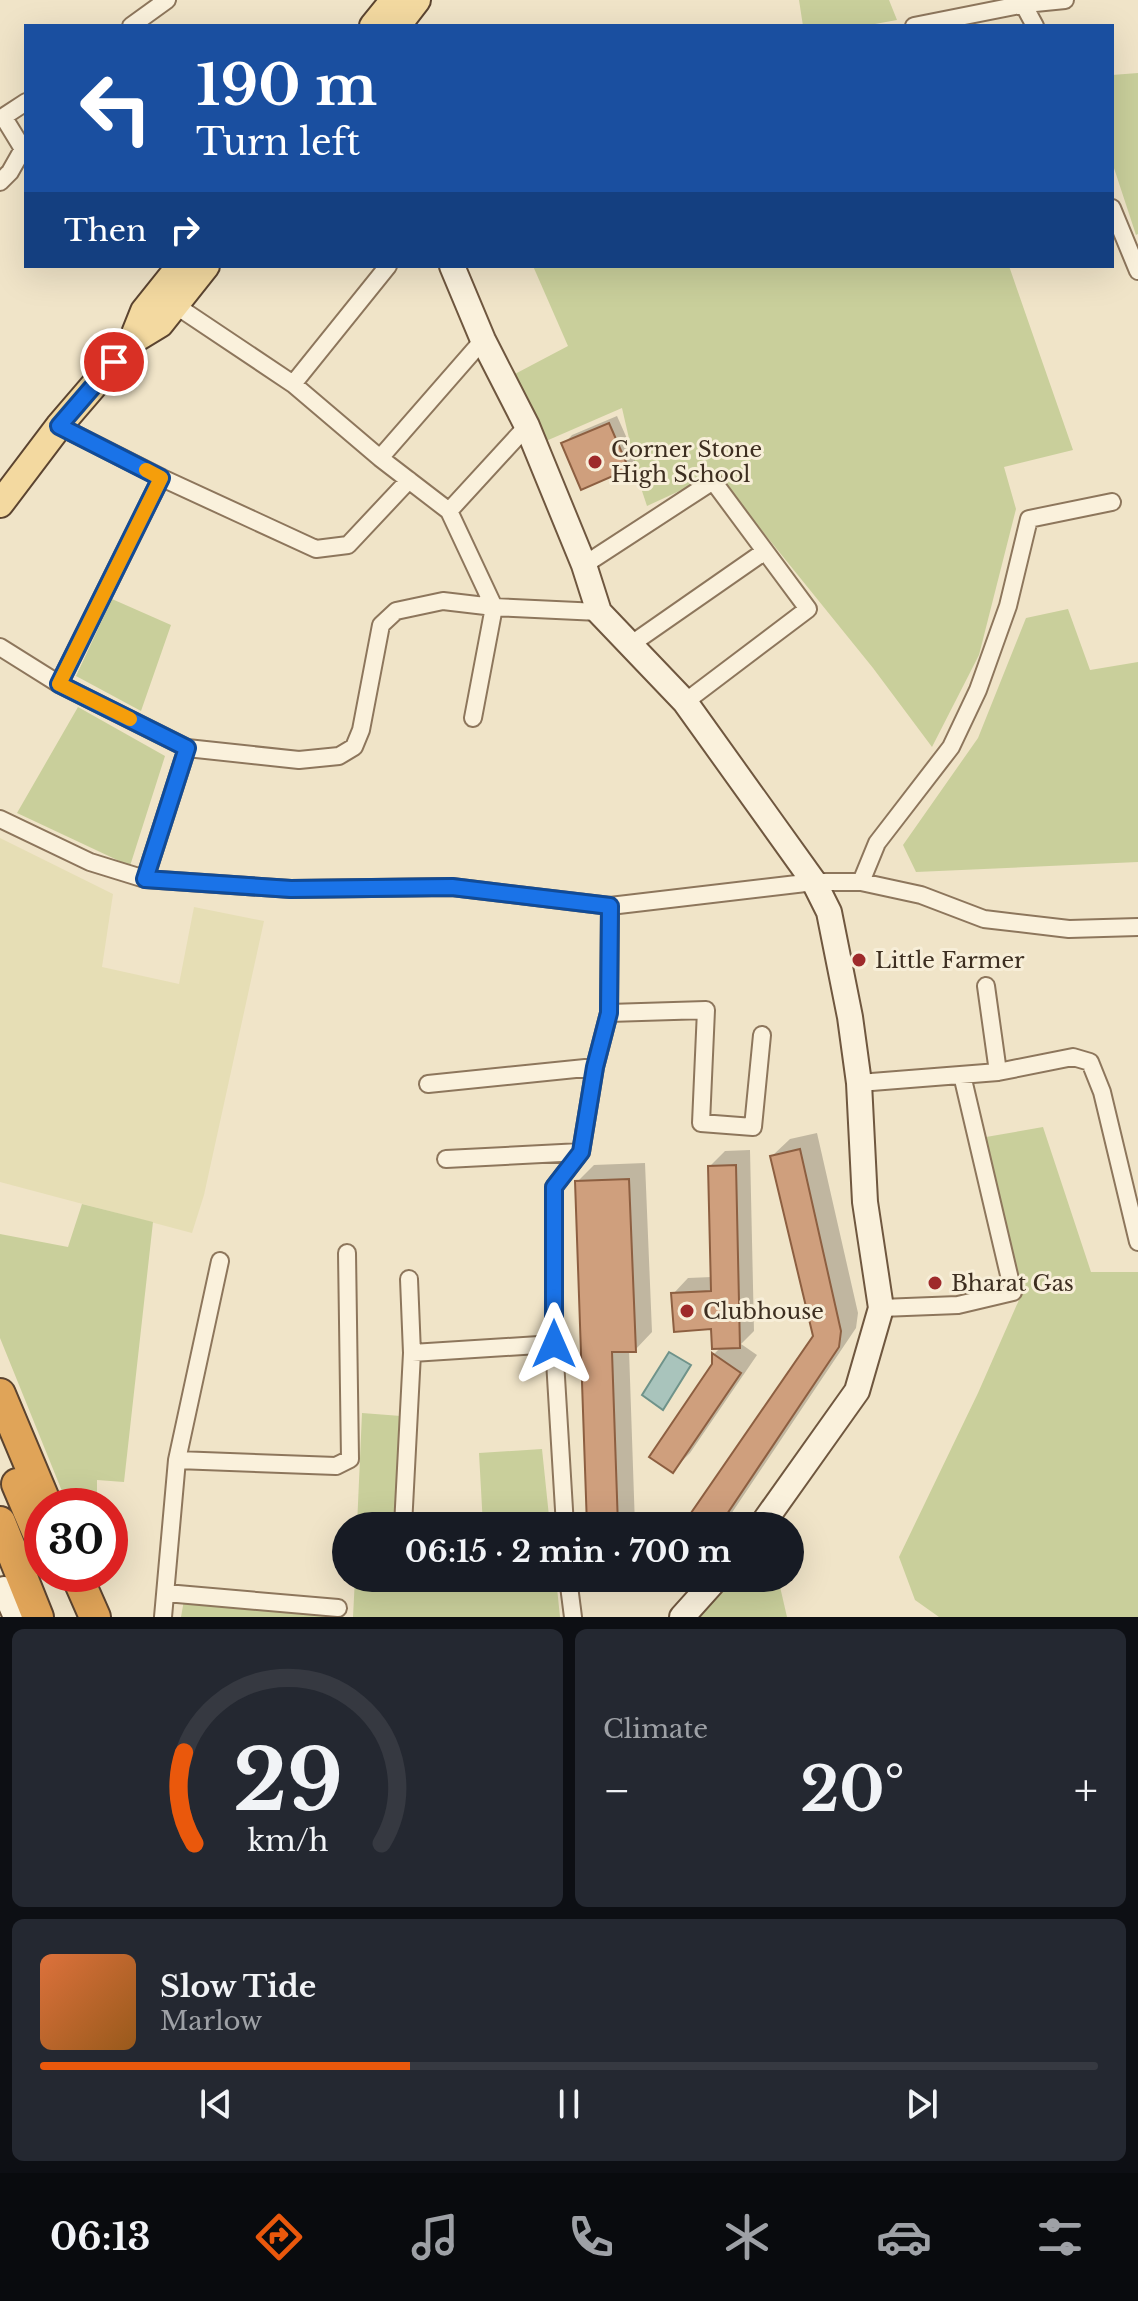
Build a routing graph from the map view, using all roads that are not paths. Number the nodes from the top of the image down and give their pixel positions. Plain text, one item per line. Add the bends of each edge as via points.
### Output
1 (1065, 0) edge
2 (161, 1) edge
3 (1023, 2) edge
4 (407, 14) edge
5 (133, 24) edge
6 (379, 24) edge
7 (923, 24) edge
8 (1034, 24) edge
9 (24, 103) edge
10 (2, 119) edge
11 (0, 182) edge
12 (1114, 213) edge
13 (178, 268) edge
14 (204, 268) edge
15 (386, 268) edge
16 (453, 268) edge
17 (1138, 271) edge
18 (175, 305) junction
19 (483, 340) junction
20 (132, 341) junction
21 (293, 384) junction
22 (59, 426) junction
23 (527, 426) junction
24 (380, 458) junction
25 (161, 478) junction
26 (409, 480) junction
27 (1112, 502) dead end
28 (0, 504) edge
29 (449, 511) junction
30 (765, 551) junction
31 (584, 565) junction
32 (494, 607) junction
33 (599, 612) junction
34 (630, 645) junction
35 (0, 647) edge
36 (59, 684) junction
37 (685, 702) junction
38 (473, 718) dead end
39 (187, 748) junction
40 (0, 819) edge
41 (145, 879) junction
42 (814, 882) junction
43 (861, 882) junction
44 (610, 906) junction
45 (1138, 927) edge
46 (986, 986) dead end
47 (609, 1013) junction
48 (762, 1035) dead end
49 (595, 1067) junction
50 (998, 1072) junction
51 (962, 1075) junction
52 (859, 1083) junction
53 (428, 1084) dead end
54 (581, 1152) junction
55 (446, 1159) dead end
56 (1138, 1242) edge
57 (347, 1253) dead end
58 (220, 1261) dead end
59 (409, 1279) dead end
60 (881, 1308) junction
61 (554, 1344) junction
62 (412, 1353) junction
63 (0, 1394) edge
64 (0, 1445) edge
65 (177, 1460) junction
66 (39, 1488) edge
67 (24, 1501) edge
68 (404, 1512) edge
69 (564, 1512) edge
70 (771, 1512) edge
71 (0, 1522) edge
72 (2, 1583) edge
73 (63, 1592) edge
74 (84, 1592) edge
75 (570, 1592) edge
76 (704, 1592) edge
77 (166, 1593) junction
78 (338, 1608) dead end
79 (16, 1617) edge
80 (23, 1617) edge
81 (38, 1617) edge
82 (74, 1617) edge
83 (95, 1617) edge
84 (163, 1617) edge
85 (573, 1617) edge
86 (682, 1617) edge

1 - 3 street
2 - 5 street
3 - 7 street
3 - 8 street
4 - 6 main road
9 - 10 street
10 - 11 street via 23,149
12 - 17 street
13 - 20 main road via 144,311
14 - 18 main road
15 - 21 street
16 - 19 street
18 - 20 main road via 160,324
18 - 21 street
19 - 23 street
19 - 24 street
20 - 22 main road
21 - 24 street
22 - 25 street
22 - 28 main road
23 - 29 street
23 - 31 street
24 - 26 street
25 - 26 street via 316,549 348,545
25 - 36 street
26 - 29 street
27 - 43 street via 1029,519 1008,606 978,690 951,747 877,843
29 - 32 street
30 - 31 street via 713,481
30 - 34 street
30 - 37 street via 808,609
31 - 33 street
32 - 33 street
32 - 38 street
32 - 39 street via 443,601 396,611 381,625 361,730 354,747 339,756 299,760
33 - 34 street
34 - 37 street
35 - 36 street
36 - 39 street
37 - 42 street
39 - 41 street
40 - 41 street via 90,862
41 - 44 street via 291,889 452,887
42 - 43 street
42 - 44 street
42 - 52 street via 829,912
43 - 45 street via 921,895 984,919 1069,929
44 - 47 street
46 - 50 street
47 - 48 street via 706,1010 701,1123 753,1127
47 - 49 street
49 - 53 street
49 - 54 street
50 - 51 street
50 - 56 street via 1073,1057 1090,1062
51 - 52 street
51 - 60 street via 1013,1292 958,1305
52 - 60 street via 865,1202
54 - 55 street
54 - 61 street via 554,1187
57 - 65 street via 350,1459 336,1466
58 - 65 street
59 - 62 street
60 - 70 street via 857,1391
61 - 62 street
61 - 69 street
62 - 68 street
63 - 66 highway
64 - 67 highway
65 - 77 street
71 - 81 highway
72 - 79 street
72 - 80 highway
73 - 82 highway
74 - 83 highway
75 - 85 street
76 - 86 street
77 - 78 street
77 - 84 street

